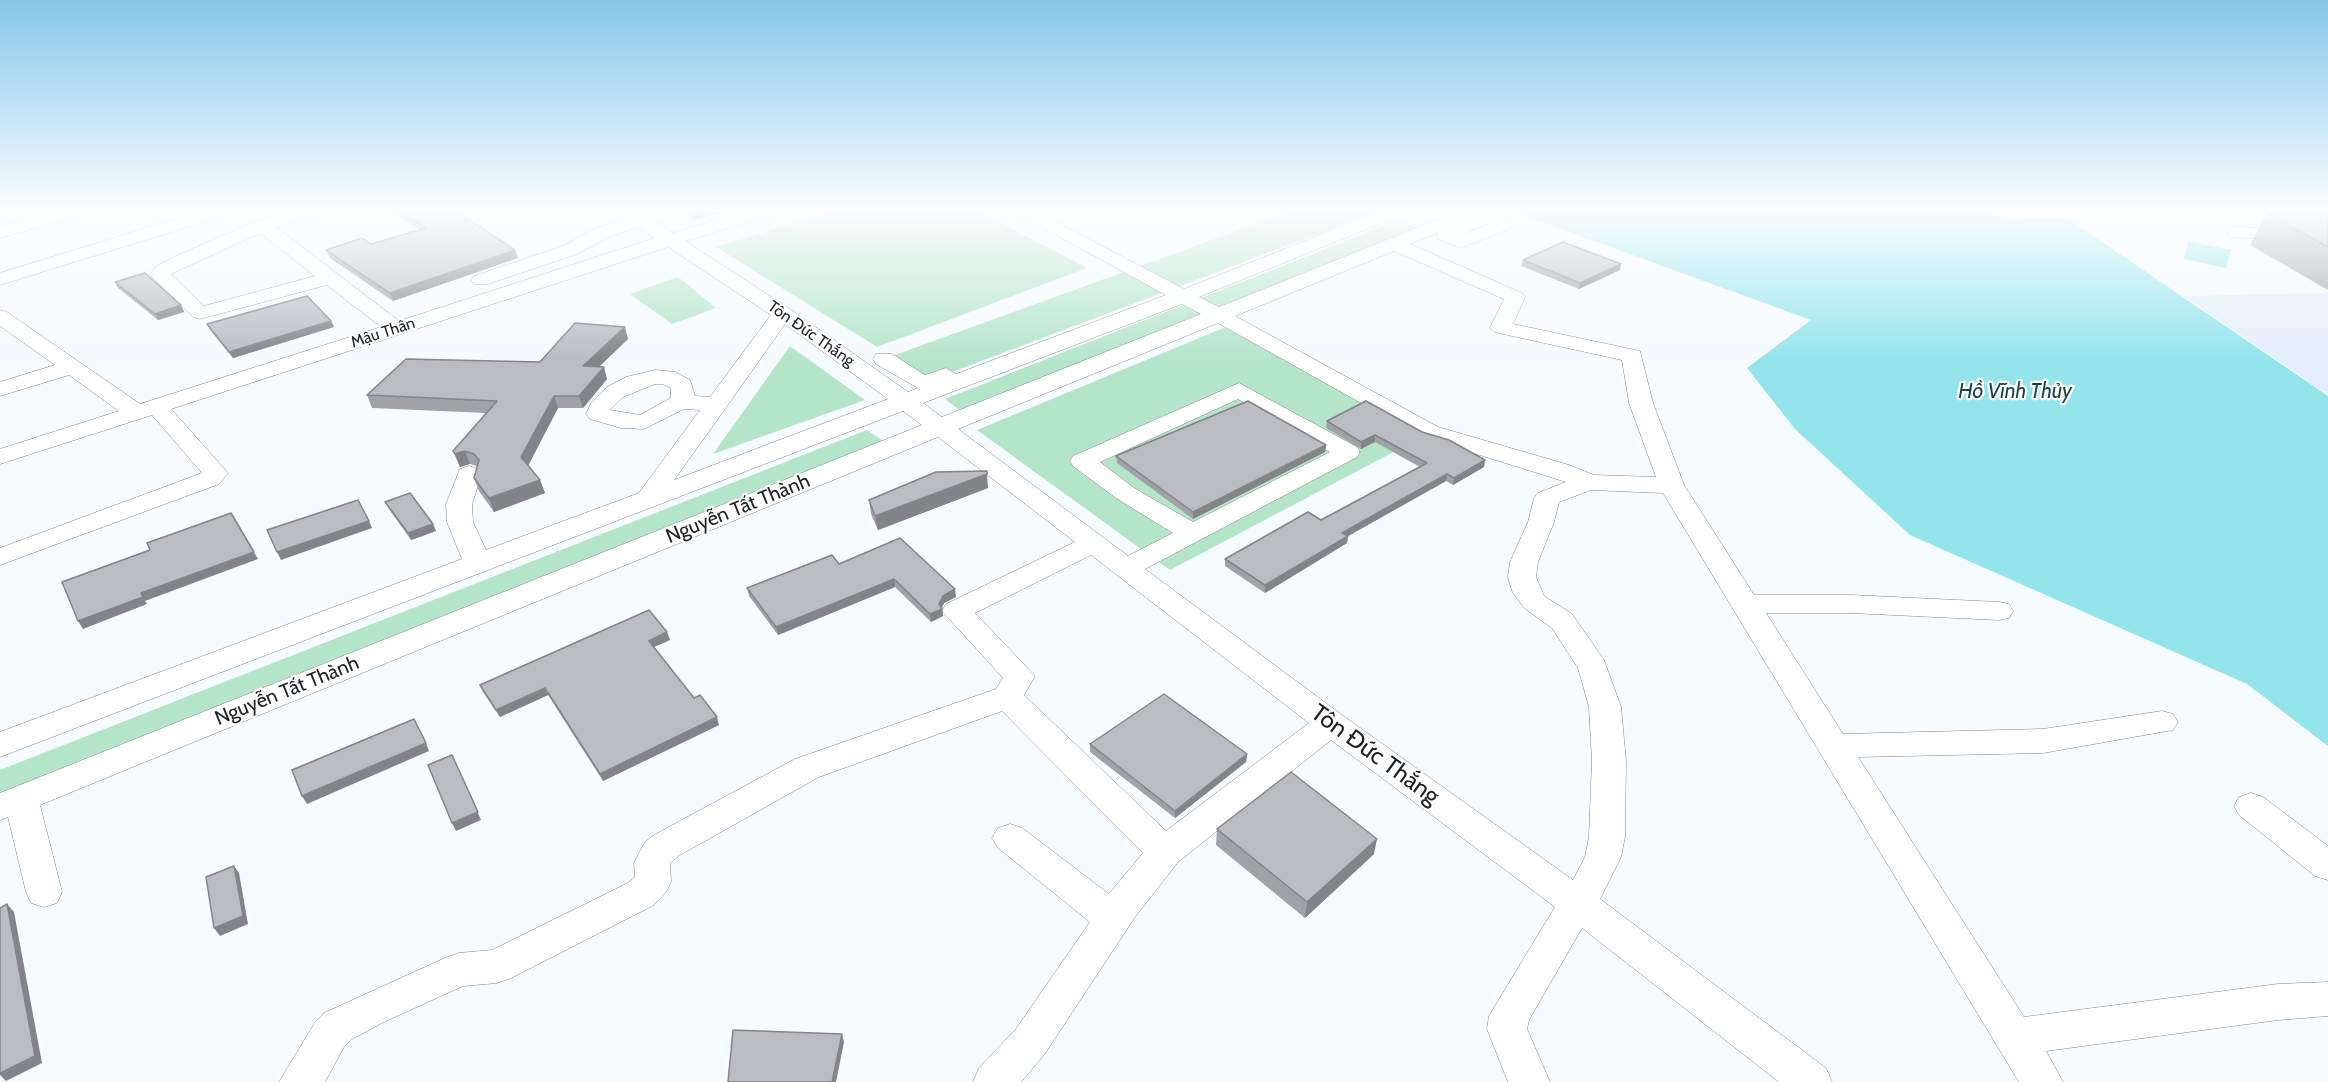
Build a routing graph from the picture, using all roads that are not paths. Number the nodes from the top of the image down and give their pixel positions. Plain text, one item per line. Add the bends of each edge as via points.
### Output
1 (57, 261) edge
2 (180, 261) edge
3 (308, 261) edge
4 (536, 261) edge
5 (603, 261) edge
6 (703, 261) edge
7 (1118, 261) edge
8 (1255, 261) edge
9 (1262, 261) edge
10 (1351, 261) edge
11 (1434, 261) edge
12 (329, 278) junction
13 (0, 279) edge
14 (481, 280) dead end
15 (1178, 293) junction
16 (783, 313) junction
17 (1219, 315) junction
18 (6, 324) edge
19 (397, 329) junction
20 (884, 359) dead end
21 (74, 367) junction
22 (0, 389) edge
23 (904, 400) junction
24 (680, 402) dead end
25 (717, 404) junction
26 (147, 410) junction
27 (939, 428) junction
28 (0, 458) edge
29 (469, 474) dead end
30 (1589, 482) junction
31 (1671, 485) junction
32 (649, 497) junction
33 (1192, 533) junction
34 (1093, 544) junction
35 (0, 557) edge
36 (478, 563) junction
37 (1125, 568) junction
38 (1745, 604) junction
39 (1999, 611) dead end
40 (1007, 697) junction
41 (2162, 722) dead end
42 (1331, 723) junction
43 (0, 745) edge
44 (1833, 746) junction
45 (10, 802) edge
46 (2251, 806) dead end
47 (1010, 838) dead end
48 (1165, 852) junction
49 (2328, 866) edge
50 (44, 892) dead end
51 (1576, 902) junction
52 (1114, 919) junction
53 (2328, 999) edge
54 (2014, 1037) junction
55 (300, 1082) edge
56 (994, 1082) edge
57 (1529, 1082) edge
58 (1811, 1082) edge
59 (2042, 1082) edge

1 - 13 street
2 - 12 street via 160,275 200,313
3 - 12 street
4 - 14 street
5 - 19 street, Mậu Thân
6 - 16 street, Tôn Đức Thắng
7 - 15 street
8 - 15 street
9 - 15 street
10 - 17 street, Nguyễn Tất Thành
11 - 31 street via 1515,297 1501,328 1632,356 1641,403
12 - 19 street
15 - 17 street
15 - 20 street via 923,383
15 - 23 street
16 - 23 street, Tôn Đức Thắng
16 - 25 street
17 - 27 street, Nguyễn Tất Thành
17 - 30 street via 1430,432
18 - 21 street
19 - 26 street, Mậu Thân
21 - 22 street
21 - 26 street
23 - 27 street, Tôn Đức Thắng
23 - 32 street
24 - 25 street
25 - 32 street
26 - 28 street, Mậu Thân
26 - 35 street via 214,473 210,479
27 - 34 street, Tôn Đức Thắng
27 - 45 street, Nguyễn Tất Thành
29 - 36 street via 459,504 460,522
30 - 31 street
30 - 51 street via 1547,498 1522,577 1534,602 1572,633 1593,667 1605,707 1609,761 1607,837 1596,873
31 - 38 street
32 - 36 street
33 - 33 street via 1244,506 1348,452 1239,390 1082,461 1125,493
33 - 37 street
34 - 37 street, Tôn Đức Thắng
34 - 40 street via 956,611 1020,676
36 - 43 street
37 - 42 street, Tôn Đức Thắng
38 - 39 street
38 - 44 street
40 - 48 street
40 - 55 street via 807,768 667,845 652,863 653,882 641,894 497,966 459,970 338,1026
41 - 44 street via 2043,741
42 - 48 street
42 - 51 street, Tôn Đức Thắng
44 - 54 street
45 - 50 street
46 - 49 street
47 - 52 street
48 - 52 street
51 - 57 street via 1509,1016 1507,1029
51 - 58 street, Tôn Đức Thắng
52 - 56 street via 1030,1042
53 - 54 street via 2278,1002
54 - 59 street

